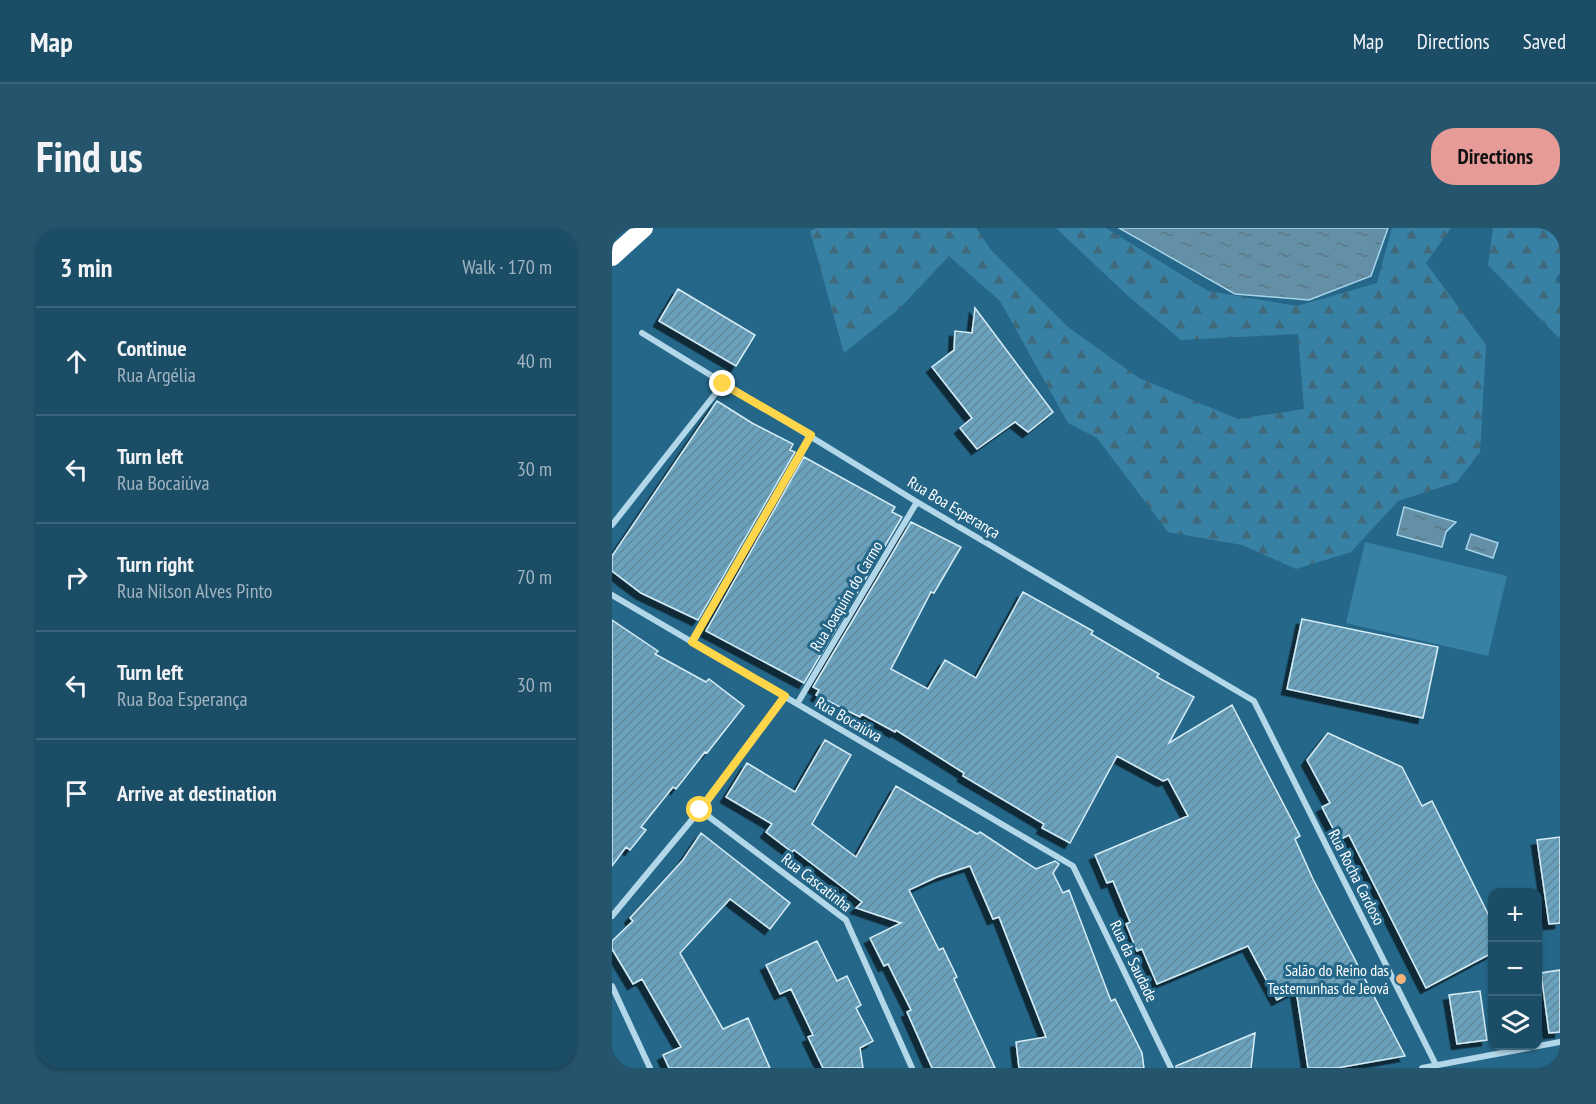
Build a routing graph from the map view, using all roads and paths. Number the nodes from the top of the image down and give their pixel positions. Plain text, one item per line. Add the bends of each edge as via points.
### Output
1 (644, 228) edge
2 (612, 257) edge
3 (642, 333) dead end
4 (723, 384) junction
5 (811, 435) junction
6 (917, 502) junction
7 (612, 525) edge
8 (612, 595) edge
9 (692, 642) junction
10 (785, 696) junction
11 (1254, 700) joint
12 (797, 704) junction
13 (700, 810) junction
14 (1072, 866) joint
15 (612, 916) edge
16 (612, 986) edge
17 (1560, 1042) edge
18 (1436, 1065) junction
19 (650, 1068) edge
20 (912, 1068) edge
21 (1171, 1068) edge
22 (1422, 1068) edge

1 - 2 highway
3 - 4 street, Rua Boa Esperança
4 - 5 street, Rua Boa Esperança
4 - 7 street
5 - 6 street, Rua Boa Esperança
5 - 9 street
6 - 11 street, Rua Boa Esperança
6 - 12 street, Rua Joaquim do Carmo
8 - 9 street, Rua Bocaiúva
9 - 10 street, Rua Bocaiúva
10 - 12 street, Rua Bocaiúva
10 - 13 street
11 - 18 street, Rua Rocha Cardoso
12 - 14 street, Rua Bocaiúva
13 - 15 street
13 - 20 street, Rua Cascatinha via 846,920
14 - 21 street, Rua da Saudade
16 - 19 street
17 - 18 street
18 - 22 street

